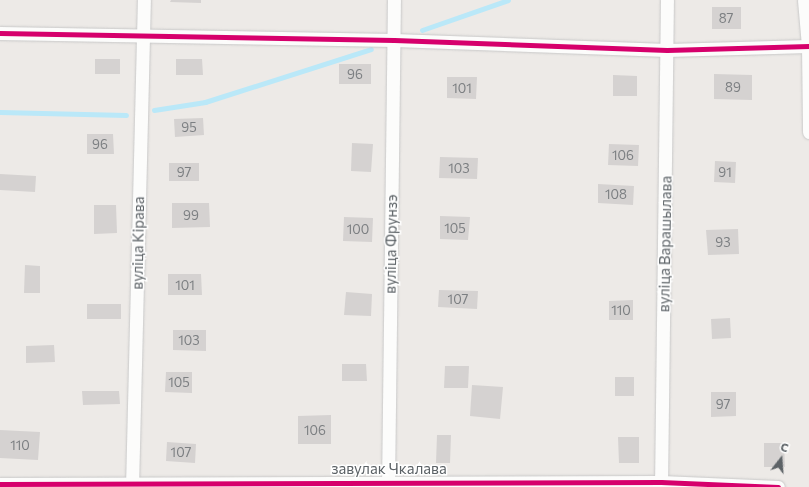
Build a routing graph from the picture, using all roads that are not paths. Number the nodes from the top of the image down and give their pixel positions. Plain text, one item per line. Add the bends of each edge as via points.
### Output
1 (144, 0) edge
2 (394, 0) edge
3 (667, 0) edge
4 (804, 0) edge
5 (0, 33) edge
6 (143, 34) junction
7 (394, 40) junction
8 (809, 46) edge
9 (667, 50) junction
10 (809, 132) edge
11 (0, 484) edge
12 (132, 484) edge
13 (388, 484) edge
14 (661, 485) edge
15 (778, 487) edge

1 - 6 street, вуліца Кірава
2 - 7 street, вуліца Фрунзэ
3 - 9 street, вуліца Варашылава
4 - 8 street
5 - 6 street
6 - 7 street
6 - 12 street, вуліца Кірава
7 - 9 street
7 - 13 street, вуліца Фрунзэ
8 - 9 street
8 - 10 street
9 - 14 street, вуліца Варашылава
11 - 12 street, завулак Чкалава
12 - 13 street, завулак Чкалава
13 - 14 street, завулак Чкалава
14 - 15 street, завулак Чкалава

